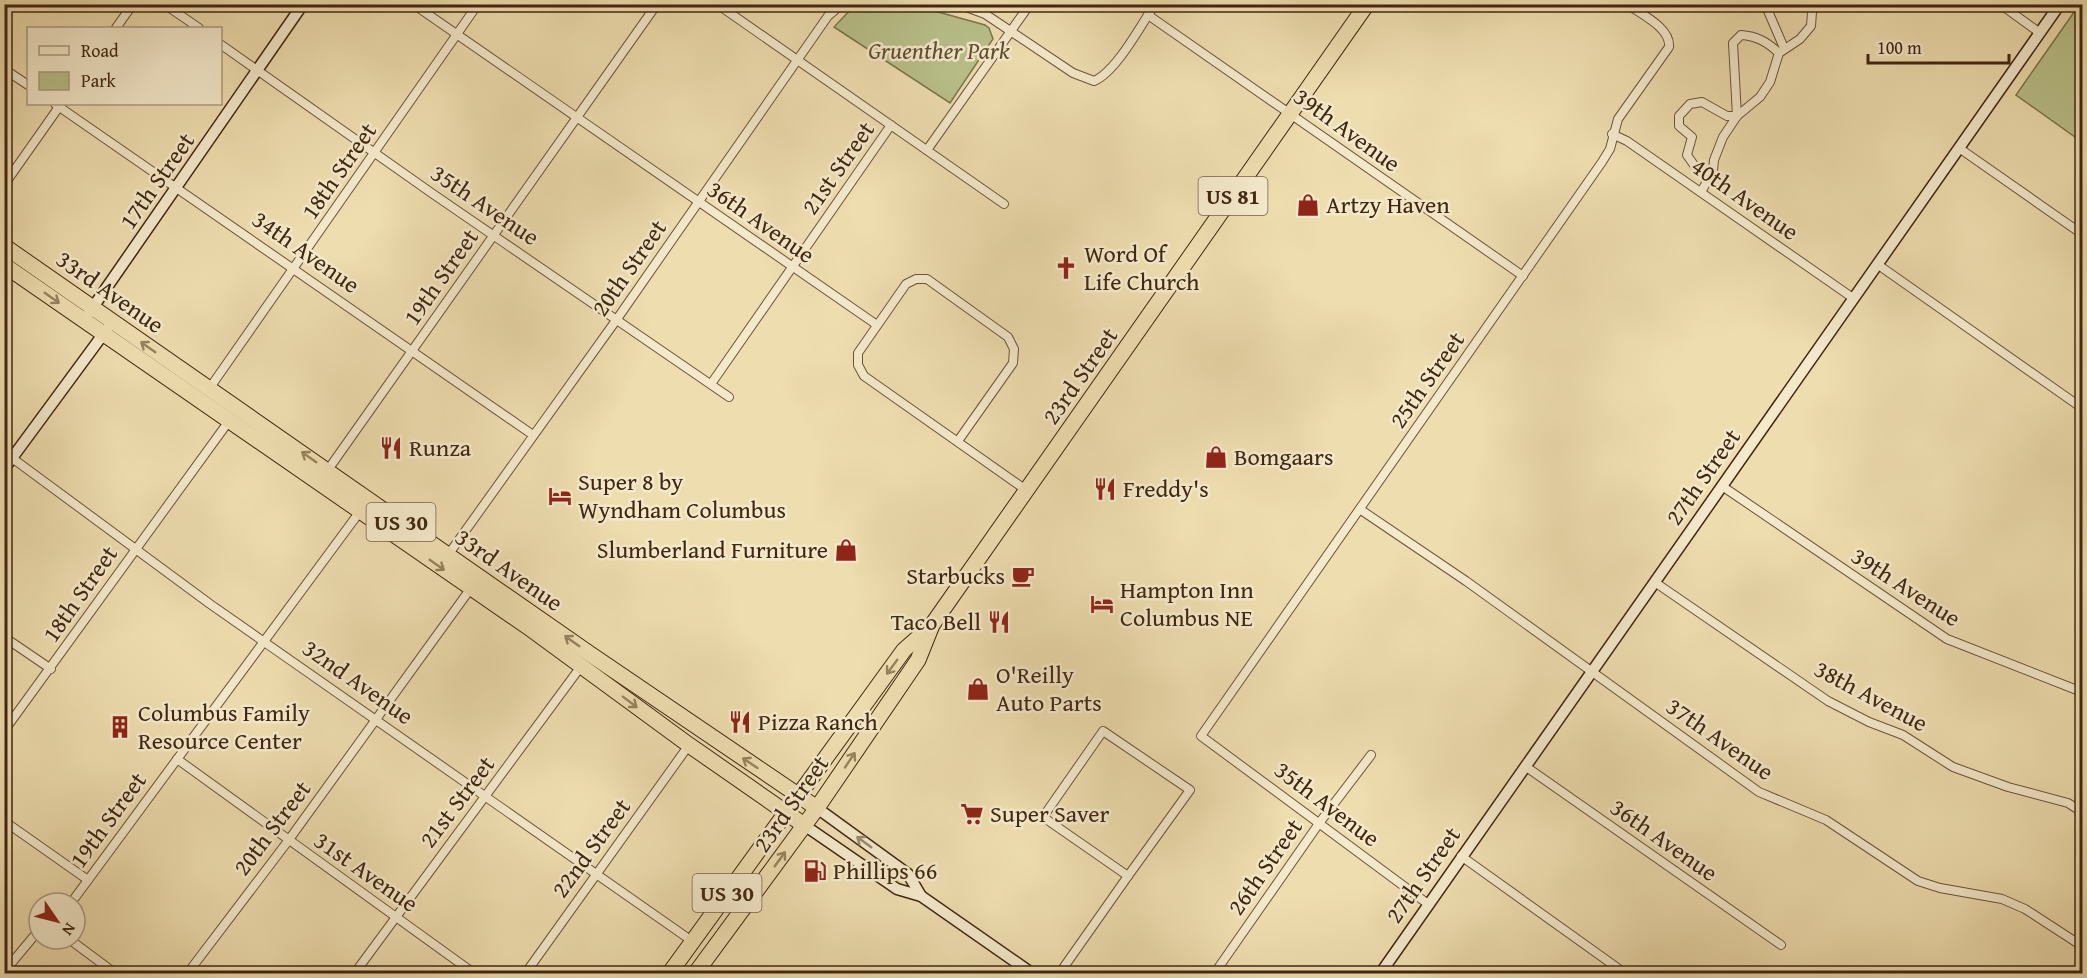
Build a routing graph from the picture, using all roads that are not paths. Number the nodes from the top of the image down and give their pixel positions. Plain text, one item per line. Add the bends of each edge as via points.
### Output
1 (133, 4) edge
2 (164, 4) edge
3 (303, 4) edge
4 (413, 4) edge
5 (478, 4) edge
6 (657, 4) edge
7 (717, 4) edge
8 (842, 4) edge
9 (958, 4) edge
10 (1030, 4) edge
11 (1155, 4) edge
12 (1367, 4) edge
13 (1627, 4) edge
14 (1765, 4) edge
15 (1817, 4) edge
16 (2000, 4) edge
17 (2060, 4) edge
18 (1149, 15) junction
19 (117, 27) edge
20 (197, 27) edge
21 (1012, 30) junction
22 (2040, 33) junction
23 (457, 34) junction
24 (222, 45) edge
25 (1781, 50) junction
26 (797, 60) junction
27 (4, 69) edge
28 (258, 70) junction
29 (27, 84) edge
30 (58, 105) edge
31 (1291, 114) junction
32 (1737, 116) junction
33 (575, 118) junction
34 (891, 125) junction
35 (1612, 134) junction
36 (1959, 148) junction
37 (927, 150) junction
38 (375, 153) junction
39 (1710, 177) junction
40 (4, 185) edge
41 (178, 188) junction
42 (1701, 192) junction
43 (699, 202) junction
44 (1004, 204) dead end
45 (2082, 234) edge
46 (493, 235) junction
47 (4, 246) edge
48 (1877, 264) junction
49 (4, 265) edge
50 (792, 267) junction
51 (295, 268) junction
52 (1523, 276) junction
53 (1853, 298) junction
54 (88, 314) junction
55 (617, 320) junction
56 (877, 325) junction
57 (108, 327) junction
58 (413, 352) junction
59 (711, 384) junction
60 (209, 389) junction
61 (729, 397) dead end
62 (2082, 408) edge
63 (228, 421) junction
64 (533, 435) junction
65 (958, 441) junction
66 (8, 455) edge
67 (4, 469) edge
68 (323, 477) junction
69 (1722, 486) junction
70 (1026, 490) junction
71 (364, 505) junction
72 (1361, 510) junction
73 (136, 549) junction
74 (448, 555) junction
75 (1656, 583) junction
76 (471, 588) junction
77 (932, 625) junction
78 (4, 637) edge
79 (266, 642) junction
80 (586, 660) junction
81 (51, 669) junction
82 (1592, 673) junction
83 (2082, 692) edge
84 (377, 719) junction
85 (4, 731) edge
86 (1201, 736) joint
87 (689, 745) junction
88 (1371, 755) dead end
89 (177, 759) junction
90 (1525, 766) junction
91 (486, 796) junction
92 (799, 796) junction
93 (817, 808) junction
94 (2082, 812) edge
95 (786, 813) junction
96 (4, 821) edge
97 (1320, 822) junction
98 (804, 825) junction
99 (288, 841) junction
100 (1461, 856) junction
101 (596, 875) junction
102 (1128, 876) junction
103 (88, 880) junction
104 (80, 891) edge
105 (921, 896) junction
106 (1428, 904) junction
107 (396, 917) junction
108 (692, 941) junction
109 (27, 944) edge
110 (1781, 945) dead end
111 (2082, 946) edge
112 (85, 951) edge
113 (4, 972) edge
114 (116, 974) edge
115 (187, 974) edge
116 (354, 974) edge
117 (475, 974) edge
118 (525, 974) edge
119 (669, 974) edge
120 (695, 974) edge
121 (1033, 974) edge
122 (1059, 974) edge
123 (1215, 974) edge
124 (1380, 974) edge
125 (1626, 974) edge

1 - 19 street
2 - 20 street
3 - 28 street, 17th Street
4 - 23 street, 36th Avenue
5 - 23 street, 18th Street
6 - 33 street, 19th Street
7 - 26 street
8 - 26 street, 20th Street via 828,16
9 - 21 street
10 - 21 street
11 - 18 street
12 - 31 highway, 23rd Street / US 81
13 - 35 street, 25th Street via 1670,40
14 - 25 street
15 - 25 street via 1811,26 1800,39
16 - 22 street
17 - 22 street, 27th Street
18 - 21 street via 1103,77 1094,81 1056,61
18 - 31 street, 39th Avenue
21 - 37 street
22 - 36 street, 27th Street
23 - 33 street, 36th Avenue
23 - 38 street, 18th Street
24 - 28 street, 35th Avenue
25 - 32 street via 1760,98
25 - 32 street via 1753,36 1741,35 1733,43
26 - 34 street
26 - 43 street, 20th Street
27 - 29 street
28 - 38 street, 35th Avenue
28 - 41 street, 17th Street
30 - 40 street
30 - 41 street, 34th Avenue
31 - 52 street, 39th Avenue
31 - 70 highway, 23rd Street / US 81
32 - 39 street via 1718,147
32 - 39 street via 1727,116 1702,102 1690,104 1679,116 1679,126 1692,137 1687,155
33 - 43 street, 36th Avenue
33 - 46 street, 19th Street
34 - 37 street, 21st Street
34 - 50 street, 21st Street
35 - 42 street, 40th Avenue
35 - 52 street, 25th Street via 1602,162
36 - 45 street
36 - 48 street, 27th Street
37 - 44 street
38 - 46 street, 35th Avenue
38 - 51 street, 18th Street
39 - 42 street
41 - 51 street, 34th Avenue
41 - 54 street, 17th Street
42 - 53 street, 40th Avenue
43 - 50 street, 36th Avenue
43 - 55 street, 20th Street
46 - 55 street, 35th Avenue
46 - 58 street, 19th Street
47 - 54 highway, 33rd Avenue / US 30
48 - 53 street, 27th Street
48 - 62 street
49 -> 54 highway, 33rd Avenue / US 30
50 - 56 street, 36th Avenue
50 - 59 street, 21st Street
51 - 58 street, 34th Avenue
51 - 60 street, 18th Street
52 - 72 street, 25th Street
53 - 69 street, 27th Street
54 - 57 highway, 33rd Avenue / US 30
55 - 59 street, 35th Avenue
55 - 64 street, 20th Street
56 - 65 street via 858,353 858,365 864,376
56 - 65 street via 906,284 927,279 1008,337 1014,349 1013,363
60 -> 57 highway, 33rd Avenue / US 30
57 - 63 highway, 33rd Avenue / US 30
57 - 66 street
58 - 64 street, 34th Avenue
58 - 68 street, 19th Street
59 - 61 street, 35th Avenue
68 -> 60 highway, 33rd Avenue / US 30
63 - 68 highway, 33rd Avenue / US 30
63 - 73 street, 18th Street
64 - 74 street, 20th Street
65 - 70 street
66 - 67 street
66 - 73 street, 32nd Avenue
68 - 71 highway, 33rd Avenue / US 30
69 - 75 street, 27th Street
69 - 83 street, 39th Avenue via 1947,639
70 - 77 highway, 23rd Street / US 81
71 - 74 highway, 33rd Avenue / US 30
71 -> 76 highway, 33rd Avenue / US 30
71 - 79 street, 19th Street
72 - 82 street, 37th Avenue
72 - 86 street, 25th Street
73 - 79 street, 32nd Avenue
73 - 81 street, 18th Street
80 -> 74 highway, 33rd Avenue / US 30
75 - 82 street, 27th Street
75 - 94 street, 38th Avenue via 1828,701 1902,735 1953,767 2068,803
76 - 80 highway, 33rd Avenue / US 30
76 - 84 street, 20th Street
77 -> 92 highway, 23rd Street / US 81 via 904,650
93 -> 77 highway, 23rd Street / US 81 via 918,660
78 - 81 street
79 - 84 street, 32nd Avenue
79 - 89 street, 19th Street
80 -> 87 highway, 33rd Avenue / US 30
80 - 91 street, 21st Street
92 -> 80 highway, 33rd Avenue / US 30
81 - 85 street, 18th Street
82 - 90 street, 27th Street
82 - 111 street, 37th Avenue via 1759,792 1826,820 1918,881 2002,898
84 - 91 street, 32nd Avenue
84 - 99 street, 20th Street
86 - 97 street, 35th Avenue
87 - 95 highway, 33rd Avenue / US 30
87 - 101 street, 22nd Street
88 - 97 street, 26th Street
89 - 99 street, 31st Avenue
89 - 103 street, 19th Street
90 - 100 street, 27th Street
90 - 110 street, 36th Avenue
91 - 101 street, 32nd Avenue
91 - 107 street, 21st Street
92 - 93 highway, 33rd Avenue / US 30
92 - 95 highway, 23rd Street / US 81
93 - 98 highway, 23rd Street / US 30
105 -> 93 street, 33rd Avenue via 908,874
95 - 98 highway, 33rd Avenue / US 30
95 - 108 highway, 23rd Street / US 30
96 - 103 street
97 - 106 street, 35th Avenue
97 - 123 street, 26th Street
98 - 105 street, 33rd Avenue via 897,889
120 -> 98 highway, 23rd Street / US 30
99 - 107 street, 31st Avenue
99 - 115 street, 20th Street
100 - 106 street, 27th Street
100 - 125 street
101 - 108 street, 32nd Avenue
101 - 118 street, 22nd Street
102 - 102 street via 1190,789 1103,731 1043,817
102 - 122 street
103 - 104 street, 19th Street
105 - 121 street, 33rd Avenue
106 - 124 street, 27th Street
107 - 116 street, 21st Street
107 - 117 street, 31st Avenue
108 - 119 highway, 23rd Street / US 30
109 - 113 street
112 - 114 street

